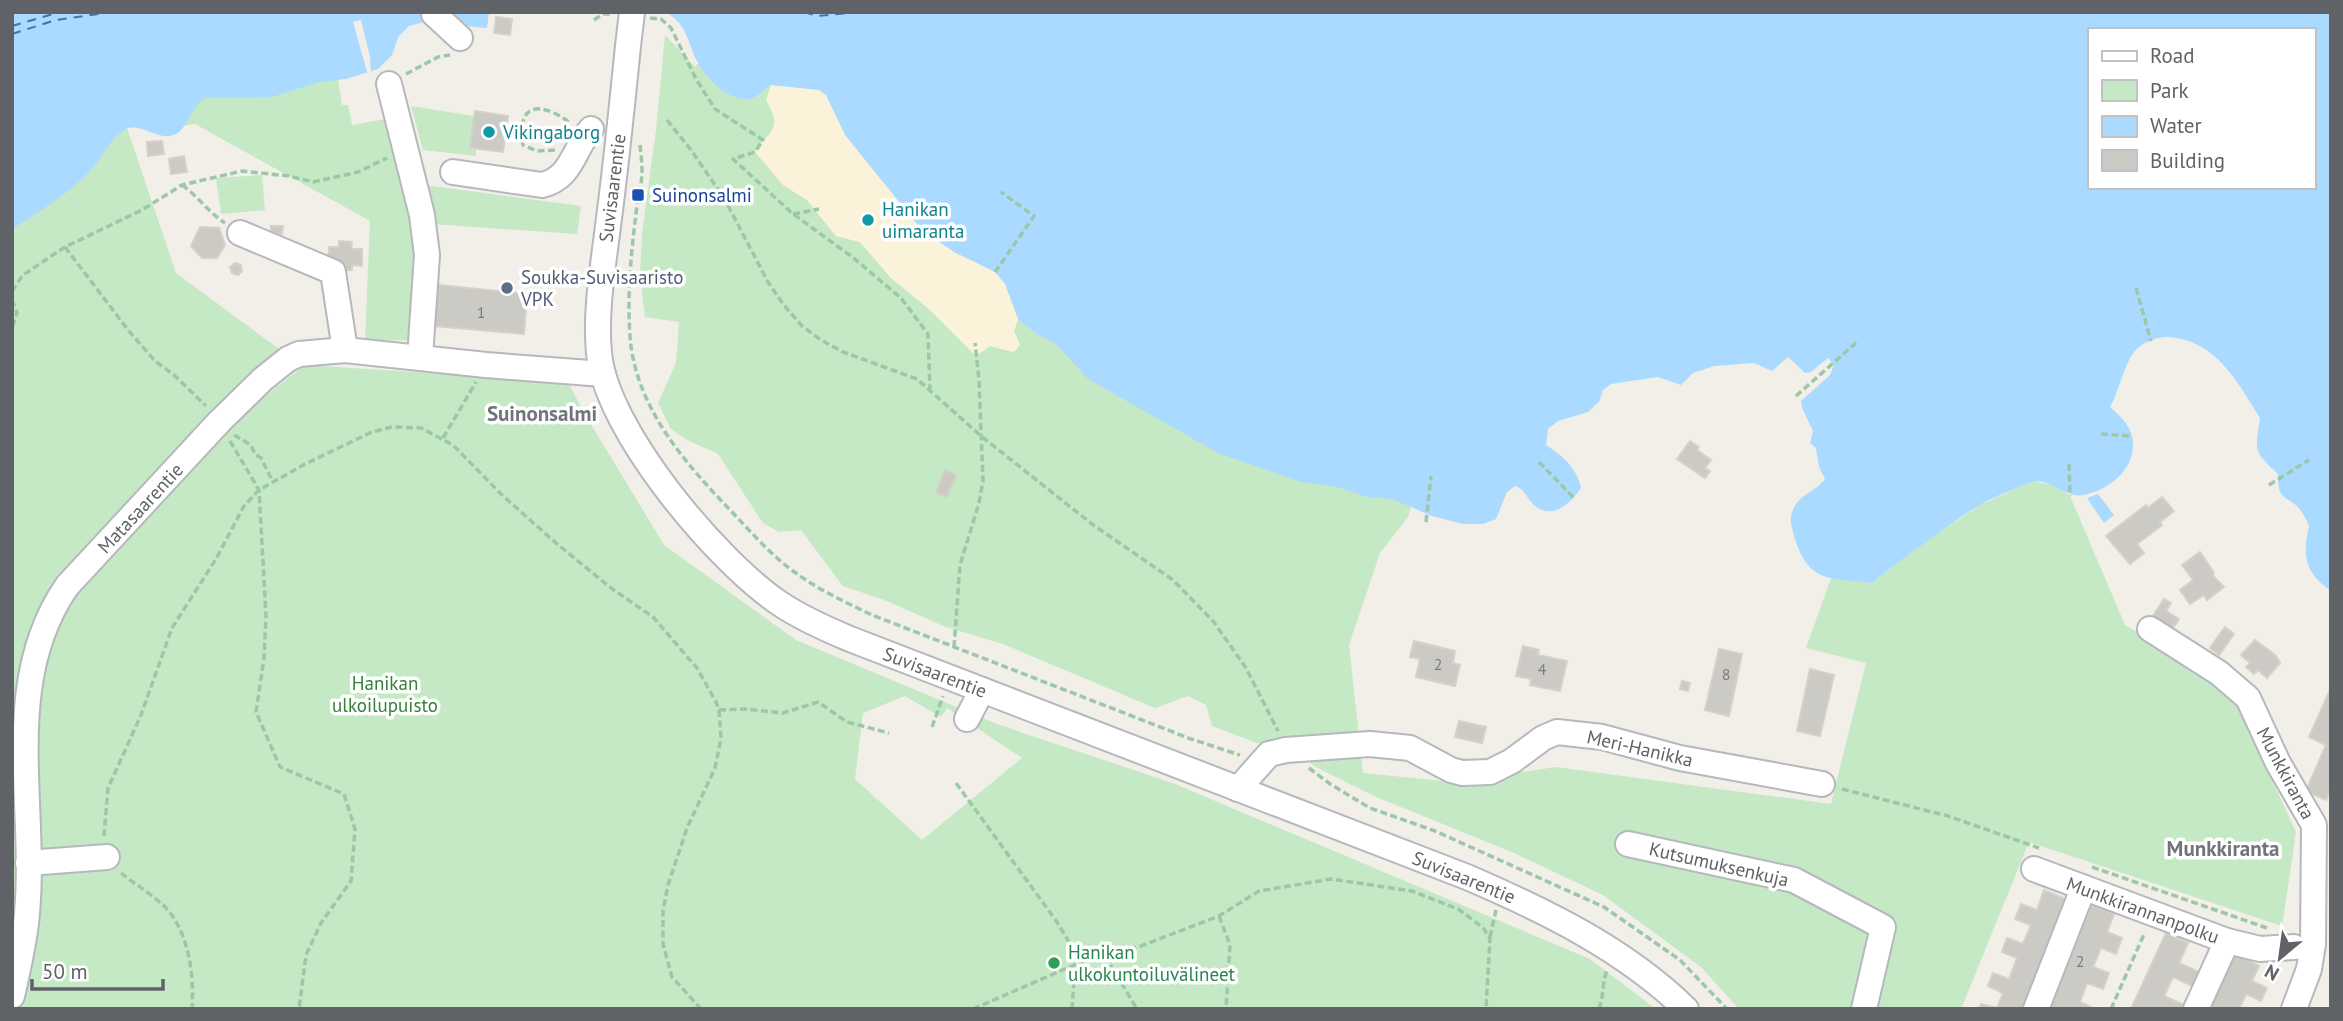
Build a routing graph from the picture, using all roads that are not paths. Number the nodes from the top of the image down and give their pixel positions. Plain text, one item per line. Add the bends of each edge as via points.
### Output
1 (632, 12) edge
2 (434, 14) edge
3 (460, 38) road end
4 (389, 83) road end
5 (585, 137) road end
6 (453, 172) dead end
7 (240, 233) road end
8 (345, 350) junction
9 (419, 357) junction
10 (603, 374) junction
11 (2150, 629) dead end
12 (982, 690) junction
13 (967, 719) dead end
14 (1822, 784) dead end
15 (1238, 789) junction
16 (1628, 844) dead end
17 (107, 857) road end
18 (27, 863) junction
19 (2322, 867) edge
20 (2034, 869) dead end
21 (2083, 889) junction
22 (2227, 941) junction
23 (2294, 947) dead end
24 (12, 996) edge
25 (1686, 1009) edge
26 (1864, 1009) edge
27 (2036, 1009) edge
28 (2196, 1009) edge
29 (2294, 1009) edge

1 - 10 street, Suvisaarentie, bridge via 601,281 599,353
2 - 3 street
4 - 9 street via 422,215 427,255
5 - 6 street via 555,182
7 - 8 street via 333,272
8 - 9 street, Matasaarentie
8 - 18 street, Matasaarentie via 299,354 263,379 55,603 33,660 24,725
9 - 10 street, Matasaarentie
10 - 12 street, Suvisaarentie via 637,447 692,521 742,574 780,604 825,628
11 - 19 street, Munkkiranta via 2248,698 2314,825
12 - 13 street
12 - 15 street, Suvisaarentie
14 - 15 street, Meri-Hanikka via 1681,758 1602,737 1557,732 1490,772 1462,773 1409,748 1370,744 1278,752
15 - 25 street, Suvisaarentie via 1501,891 1571,925 1615,952
16 - 26 street, Kutsumuksenkuja via 1794,880 1883,927
17 - 18 street
18 - 24 street, Matasaarentie via 28,911
19 - 29 street, Munkkiranta via 2309,969
20 - 21 street, Munkkirannanpolku
21 - 22 street, Munkkirannanpolku
21 - 27 street
22 - 23 street, Munkkirannanpolku via 2260,949
22 - 28 street

